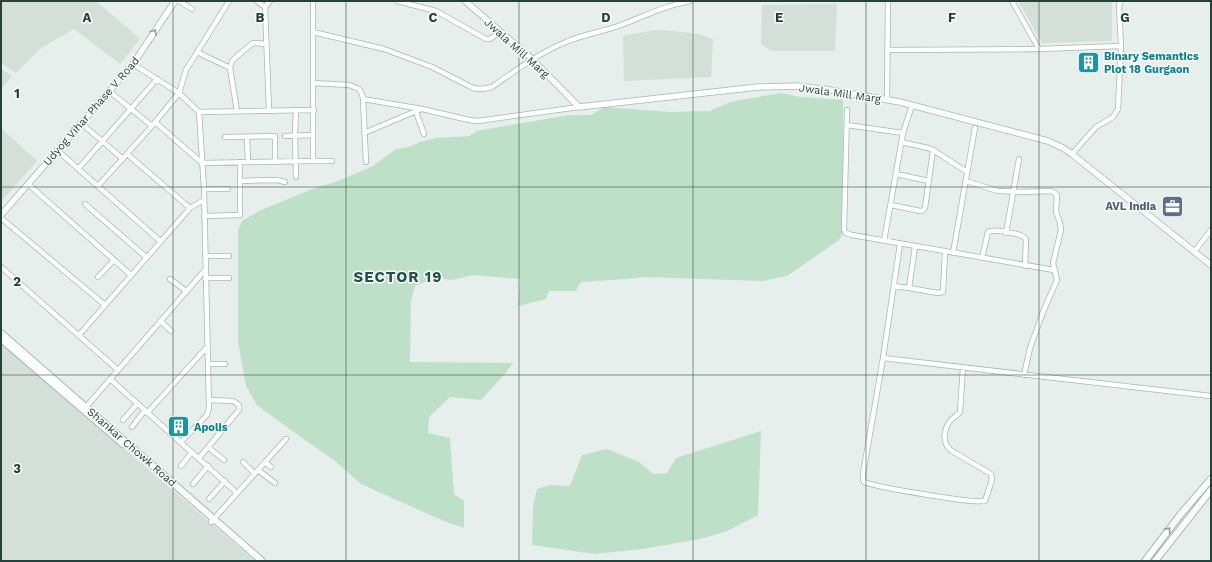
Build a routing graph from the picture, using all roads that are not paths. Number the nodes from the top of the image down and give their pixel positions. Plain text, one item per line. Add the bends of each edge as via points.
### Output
1 (175, 1) edge
2 (179, 1) edge
3 (229, 1) edge
4 (257, 1) edge
5 (270, 1) edge
6 (313, 1) edge
7 (397, 1) edge
8 (465, 1) edge
9 (691, 1) edge
10 (888, 1) edge
11 (1012, 1) edge
12 (1121, 1) edge
13 (265, 7) junction
14 (192, 9) dead end
15 (313, 32) junction
16 (500, 32) junction
17 (266, 44) junction
18 (1121, 46) junction
19 (1038, 49) junction
20 (887, 50) junction
21 (197, 52) junction
22 (532, 59) junction
23 (133, 64) junction
24 (230, 68) junction
25 (157, 78) junction
26 (313, 83) junction
27 (109, 92) junction
28 (179, 93) junction
29 (362, 99) junction
30 (887, 99) junction
31 (912, 105) junction
32 (579, 107) junction
33 (130, 109) junction
34 (422, 109) junction
35 (269, 110) junction
36 (296, 110) junction
37 (314, 110) junction
38 (847, 110) dead end
39 (237, 111) junction
40 (199, 112) junction
41 (416, 112) junction
42 (81, 123) junction
43 (154, 124) junction
44 (847, 125) junction
45 (974, 128) dead end
46 (903, 132) junction
47 (364, 133) junction
48 (295, 134) junction
49 (424, 134) dead end
50 (313, 135) junction
51 (285, 136) dead end
52 (225, 137) dead end
53 (247, 137) junction
54 (102, 141) junction
55 (902, 142) junction
56 (57, 150) junction
57 (933, 150) junction
58 (127, 154) junction
59 (1072, 154) junction
60 (123, 159) junction
61 (1019, 159) dead end
62 (296, 161) junction
63 (314, 161) junction
64 (332, 161) dead end
65 (240, 162) junction
66 (248, 162) junction
67 (275, 162) junction
68 (366, 162) dead end
69 (202, 163) junction
70 (78, 169) junction
71 (967, 172) junction
72 (896, 174) junction
73 (296, 177) dead end
74 (966, 180) junction
75 (240, 181) junction
76 (929, 181) junction
77 (285, 182) dead end
78 (28, 184) junction
79 (98, 186) junction
80 (204, 189) junction
81 (228, 189) dead end
82 (1012, 192) junction
83 (204, 200) junction
84 (85, 204) dead end
85 (891, 205) junction
86 (190, 208) junction
87 (1, 216) edge
88 (204, 216) junction
89 (1211, 230) edge
90 (1006, 233) junction
91 (160, 241) junction
92 (884, 241) junction
93 (900, 244) junction
94 (915, 247) junction
95 (946, 252) junction
96 (1194, 252) junction
97 (953, 253) junction
98 (205, 256) junction
99 (229, 256) dead end
100 (146, 257) junction
101 (982, 258) junction
102 (114, 260) junction
103 (1211, 265) edge
104 (1025, 266) junction
105 (1, 267) edge
106 (205, 270) junction
107 (1054, 270) junction
108 (131, 275) junction
109 (98, 277) dead end
110 (205, 278) junction
111 (229, 278) dead end
112 (170, 279) dead end
113 (894, 286) junction
114 (909, 288) junction
115 (186, 291) junction
116 (105, 305) junction
117 (160, 321) junction
118 (171, 331) dead end
119 (1, 333) edge
120 (79, 335) junction
121 (1, 339) edge
122 (207, 347) junction
123 (883, 358) junction
124 (208, 364) junction
125 (224, 364) dead end
126 (963, 367) junction
127 (118, 370) junction
128 (1024, 375) junction
129 (110, 379) junction
130 (1211, 396) edge
131 (209, 400) junction
132 (137, 404) junction
133 (86, 407) junction
134 (146, 412) junction
135 (124, 420) dead end
136 (132, 427) dead end
137 (286, 439) dead end
138 (181, 442) junction
139 (208, 447) junction
140 (192, 452) junction
141 (199, 458) junction
142 (224, 460) dead end
143 (242, 462) dead end
144 (265, 462) junction
145 (181, 466) dead end
146 (208, 466) junction
147 (271, 467) dead end
148 (256, 471) junction
149 (1211, 479) edge
150 (225, 481) junction
151 (193, 484) dead end
152 (275, 484) dead end
153 (1211, 490) edge
154 (237, 493) junction
155 (209, 499) dead end
156 (212, 520) junction
157 (256, 561) edge
158 (262, 561) edge
159 (1145, 561) edge
160 (1155, 561) edge

23 -> 1 street, Udyog Vihar Phase V Road
2 - 14 street
3 - 21 street
4 - 13 street
5 - 13 street
6 - 15 street
7 - 16 street via 436,11 486,39
8 - 16 street, Jwala Mill Marg
9 - 22 street via 660,8 622,25 571,40
10 - 20 street
11 - 19 street
12 - 18 street
13 - 17 street
15 - 22 street via 384,49 432,67 479,89 492,87
15 - 26 street
16 - 22 street, Jwala Mill Marg
17 - 24 street via 257,43 249,46 232,61
17 - 35 street
18 - 19 street
18 - 59 street via 1120,94 1116,114 1094,130
19 - 20 street
20 - 30 street
21 - 24 street
21 - 28 street via 186,70
22 - 32 street, Jwala Mill Marg
23 - 25 street
23 - 27 street, Udyog Vihar Phase V Road
24 - 39 street
25 - 28 street
25 - 33 street
26 - 29 street via 355,86 362,94
26 - 37 street
27 - 33 street
27 - 42 street, Udyog Vihar Phase V Road
28 - 40 street
28 - 43 street
29 - 34 street
29 - 47 street
30 - 31 street, Jwala Mill Marg
30 - 32 street, Jwala Mill Marg via 824,89 778,86
31 - 46 street
31 - 59 street, Jwala Mill Marg via 1048,141
32 - 34 street via 478,121
33 - 43 street
33 - 54 street
34 - 41 street
35 - 36 street
35 - 39 street
36 - 37 street
36 - 48 street
37 - 50 street
38 - 44 street
39 - 40 street
40 - 69 street
41 - 47 street
41 - 49 street
42 - 54 street
42 - 56 street, Udyog Vihar Phase V Road
43 - 58 street
43 - 69 street
44 - 46 street
44 - 92 street via 844,230 848,234
45 - 71 street
46 - 55 street
47 - 68 street
48 - 50 street
48 - 51 street
48 - 62 street
50 - 63 street
52 - 53 street
53 - 66 street
53 - 67 street via 275,136
54 - 60 street
54 - 70 street
55 - 57 street
55 - 72 street
56 - 70 street
56 - 78 street, Udyog Vihar Phase V Road
57 - 71 street
57 - 76 street
58 - 60 street
58 - 86 street
59 - 96 street, Jwala Mill Marg
60 - 79 street
61 - 82 street
62 - 63 street
62 - 67 street
62 - 73 street
63 - 64 street
65 - 66 street
65 - 69 street
65 - 75 street
66 - 67 street
69 - 80 street
70 - 79 street
71 - 74 street
72 - 76 street
72 - 85 street
74 - 82 street via 998,191
74 - 97 street
75 - 77 street
75 - 88 street via 240,215
76 - 85 street via 924,210
78 - 87 street, Udyog Vihar Phase V Road
78 - 102 street
79 - 91 street
80 - 81 street
80 - 83 street
82 - 90 street
82 - 107 street via 1055,192 1056,212 1061,230
83 - 86 street
83 - 88 street
84 - 100 street
85 - 92 street
86 - 91 street
87 - 116 street
88 - 98 street
89 - 96 street
90 - 101 street via 988,232
90 - 104 street via 1025,237
91 - 100 street
92 - 93 street
93 - 94 street
93 - 113 street
94 - 95 street
94 - 114 street
95 - 97 street
95 - 114 street via 943,292
96 - 103 street, Jwala Mill Marg
97 - 101 street
98 - 99 street
98 - 106 street
100 - 108 street
101 - 104 street
102 - 108 street
102 - 109 street
104 - 107 street
105 - 120 street
106 - 110 street
106 - 115 street
107 - 128 street via 1057,280 1030,348
108 - 116 street
110 - 111 street
110 - 122 street
112 - 115 street
113 - 114 street
113 - 123 street
115 - 117 street
116 - 120 street
117 - 118 street
117 - 127 street
119 - 133 main road, Shankar Chowk Road
120 - 127 street
121 - 156 main road, Shankar Chowk Road
122 - 124 street
122 - 134 street
123 - 126 street
123 - 126 street via 863,474 864,482 952,499 982,502 992,480 991,474 952,451 946,442 945,432 960,412
124 - 125 street
124 - 131 street
126 - 128 street
127 - 129 street
128 - 130 street
129 - 132 street
129 - 133 street
131 - 138 street via 207,415
131 - 139 street via 233,401 240,408
132 - 134 street
132 - 135 street
133 - 156 main road, Shankar Chowk Road
134 - 136 street
134 - 138 street
137 - 144 street
138 - 140 street
139 - 141 street
139 - 142 street
140 - 141 street
140 - 145 street
141 - 146 street
143 - 148 street
144 - 147 street
144 - 148 street
146 - 150 street
146 - 151 street
148 - 152 street
148 - 154 street
159 -> 149 main road
150 - 154 street
150 - 155 street
153 - 160 main road
154 - 156 street
156 - 157 main road, Shankar Chowk Road
156 - 158 main road, Shankar Chowk Road

